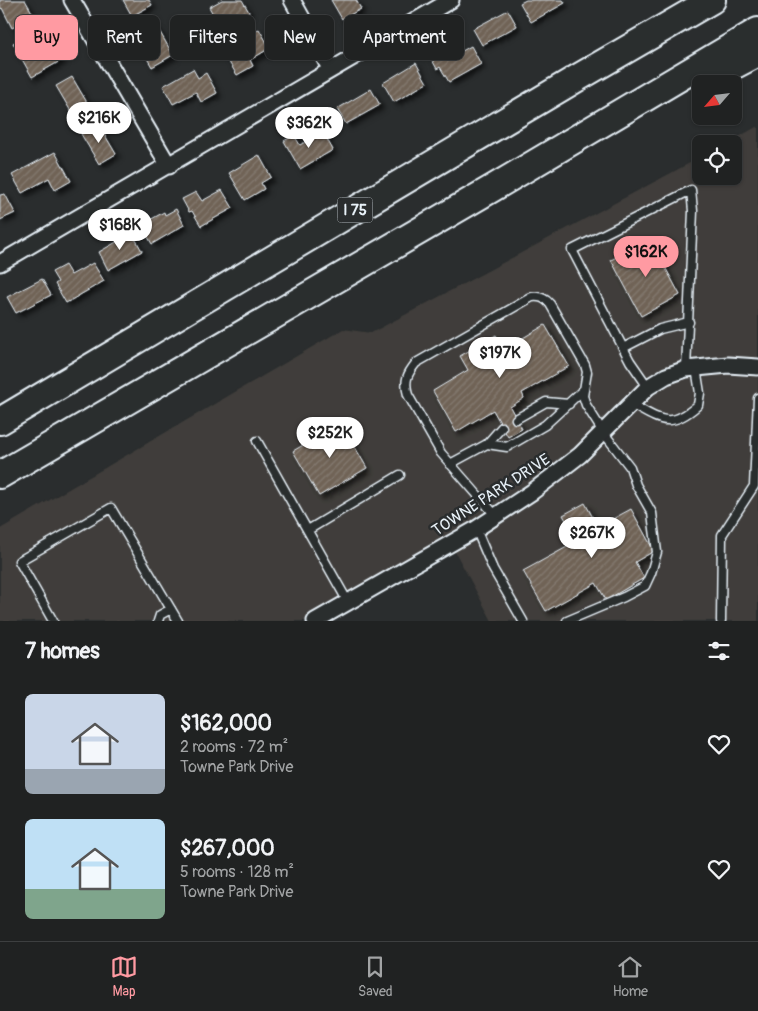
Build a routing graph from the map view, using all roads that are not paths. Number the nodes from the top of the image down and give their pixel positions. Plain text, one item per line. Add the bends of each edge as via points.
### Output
1 (72, 0) edge
2 (292, 0) edge
3 (451, 0) edge
4 (692, 0) edge
5 (712, 0) edge
6 (758, 31) edge
7 (758, 53) edge
8 (331, 70) junction
9 (579, 77) junction
10 (169, 166) junction
11 (493, 188) junction
12 (0, 263) edge
13 (688, 322) junction
14 (623, 348) junction
15 (758, 367) edge
16 (691, 368) junction
17 (648, 387) junction
18 (583, 390) junction
19 (758, 398) edge
20 (569, 404) junction
21 (630, 404) junction
22 (516, 419) dead end
23 (0, 421) edge
24 (502, 427) dead end
25 (603, 432) junction
26 (257, 441) dead end
27 (487, 444) junction
28 (450, 464) junction
29 (0, 475) edge
30 (400, 475) dead end
31 (496, 516) junction
32 (476, 529) junction
33 (308, 530) junction
34 (348, 602) junction
35 (171, 609) junction
36 (53, 621) edge
37 (158, 621) edge
38 (178, 621) edge
39 (315, 621) edge
40 (523, 621) edge
41 (567, 621) edge
42 (721, 621) edge

1 - 10 street
2 - 8 street
3 - 8 street
4 - 9 highway
5 - 9 highway, I 75
6 - 11 highway
7 - 11 highway via 622,126
8 - 10 street
9 - 23 highway, I 75
10 - 12 street
11 - 29 highway
13 - 14 lane via 660,329
13 - 14 lane via 691,190 572,250
13 - 16 lane
14 - 17 lane
15 - 16 street, TOWNE PARK DRIVE
16 - 17 street, TOWNE PARK DRIVE via 666,376
16 - 21 lane via 700,393 698,405 686,415 672,421 658,419
17 - 21 street, TOWNE PARK DRIVE
18 - 20 lane
18 - 25 lane via 586,405
18 - 28 lane via 587,372 585,365 550,304 539,296 532,297 416,363 406,377 408,395
19 - 42 lane via 754,486 722,535
20 - 22 lane via 546,402
20 - 27 lane via 545,425 507,447
21 - 25 street, TOWNE PARK DRIVE
24 - 27 lane
25 - 31 street, TOWNE PARK DRIVE via 580,455
25 - 41 lane via 630,467 652,513 657,552 645,586
26 - 33 lane
27 - 28 lane
28 - 31 lane
30 - 33 lane
31 - 32 street, TOWNE PARK DRIVE
32 - 34 street, TOWNE PARK DRIVE
32 - 40 lane via 493,569
33 - 34 lane
34 - 39 street, TOWNE PARK DRIVE
35 - 36 lane via 111,508 19,562
35 - 37 lane
35 - 38 lane

